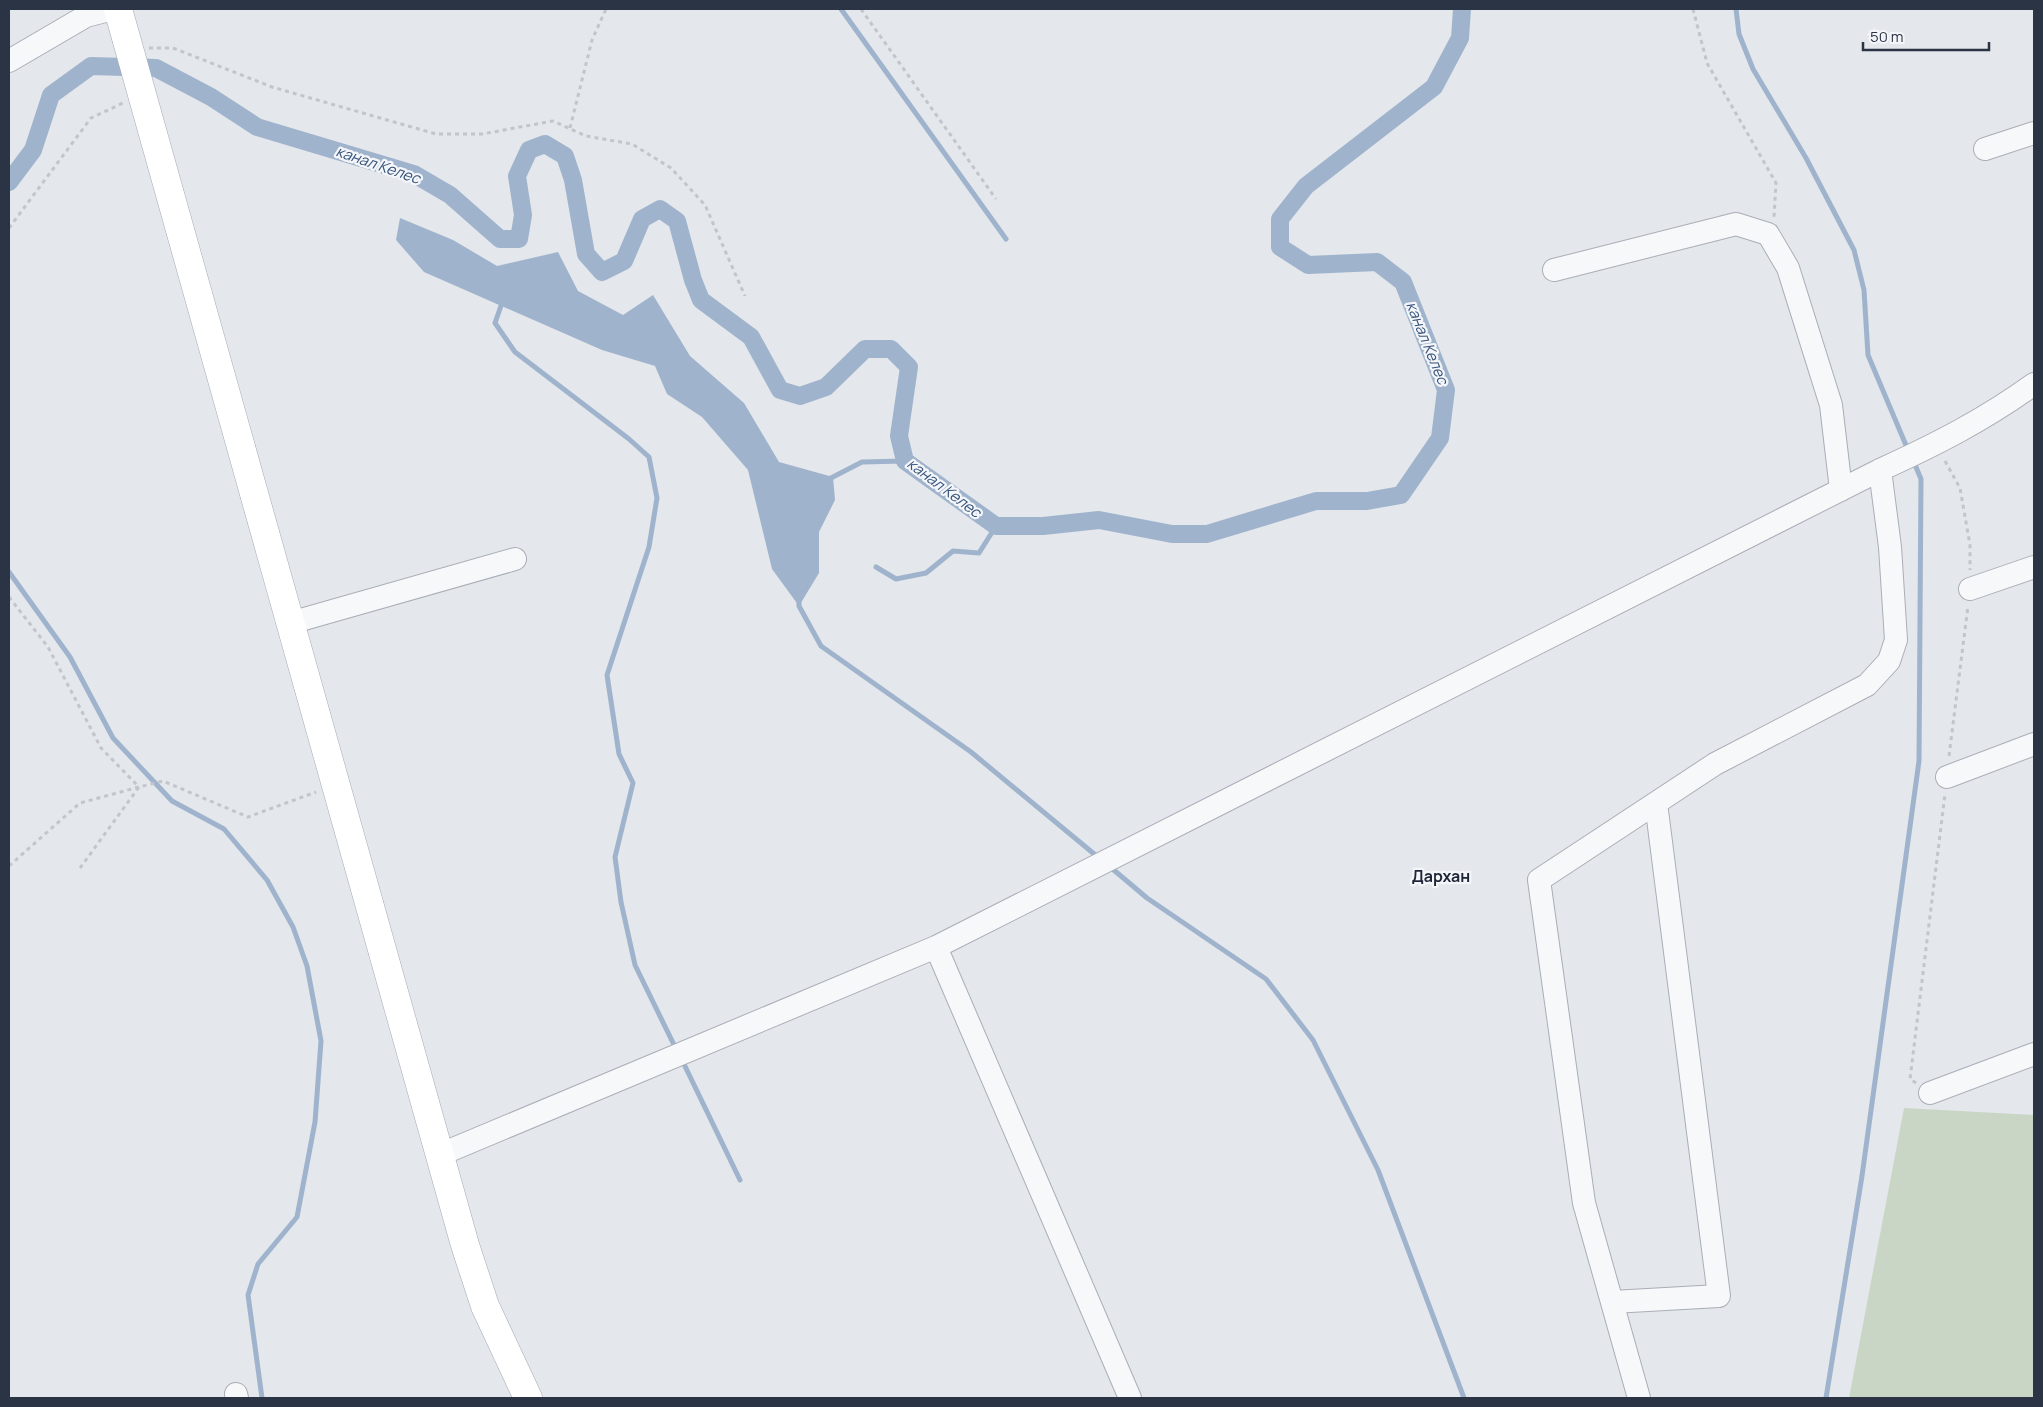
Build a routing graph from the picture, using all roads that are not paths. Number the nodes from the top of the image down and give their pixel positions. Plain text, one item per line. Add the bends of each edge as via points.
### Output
1 (113, 9) edge
2 (118, 9) edge
3 (9, 61) edge
4 (2034, 133) edge
5 (1986, 149) dead end
6 (1554, 270) dead end
7 (2034, 384) edge
8 (1880, 470) junction
9 (1841, 490) junction
10 (514, 559) dead end
11 (2034, 566) edge
12 (1970, 589) dead end
13 (290, 623) junction
14 (2034, 744) edge
15 (1947, 777) dead end
16 (1656, 803) junction
17 (936, 947) junction
18 (2034, 1054) edge
19 (1930, 1093) dead end
20 (439, 1155) junction
21 (1612, 1302) junction
22 (528, 1398) edge
23 (1130, 1398) edge
24 (1639, 1398) edge

1 - 3 street via 86,16
2 - 13 main road
4 - 5 street
6 - 9 street via 1736,224 1768,234 1788,268 1831,405
7 - 8 street via 1993,413 1936,445
8 - 9 street
8 - 16 street via 1890,547 1896,640 1888,662 1867,685 1714,764
9 - 17 street
10 - 13 street
11 - 12 street
13 - 20 main road
14 - 15 street
16 - 21 street via 1539,880 1584,1203
16 - 21 street via 1719,1296
17 - 20 street
17 - 23 street
18 - 19 street
20 - 22 main road via 485,1306
21 - 24 street

